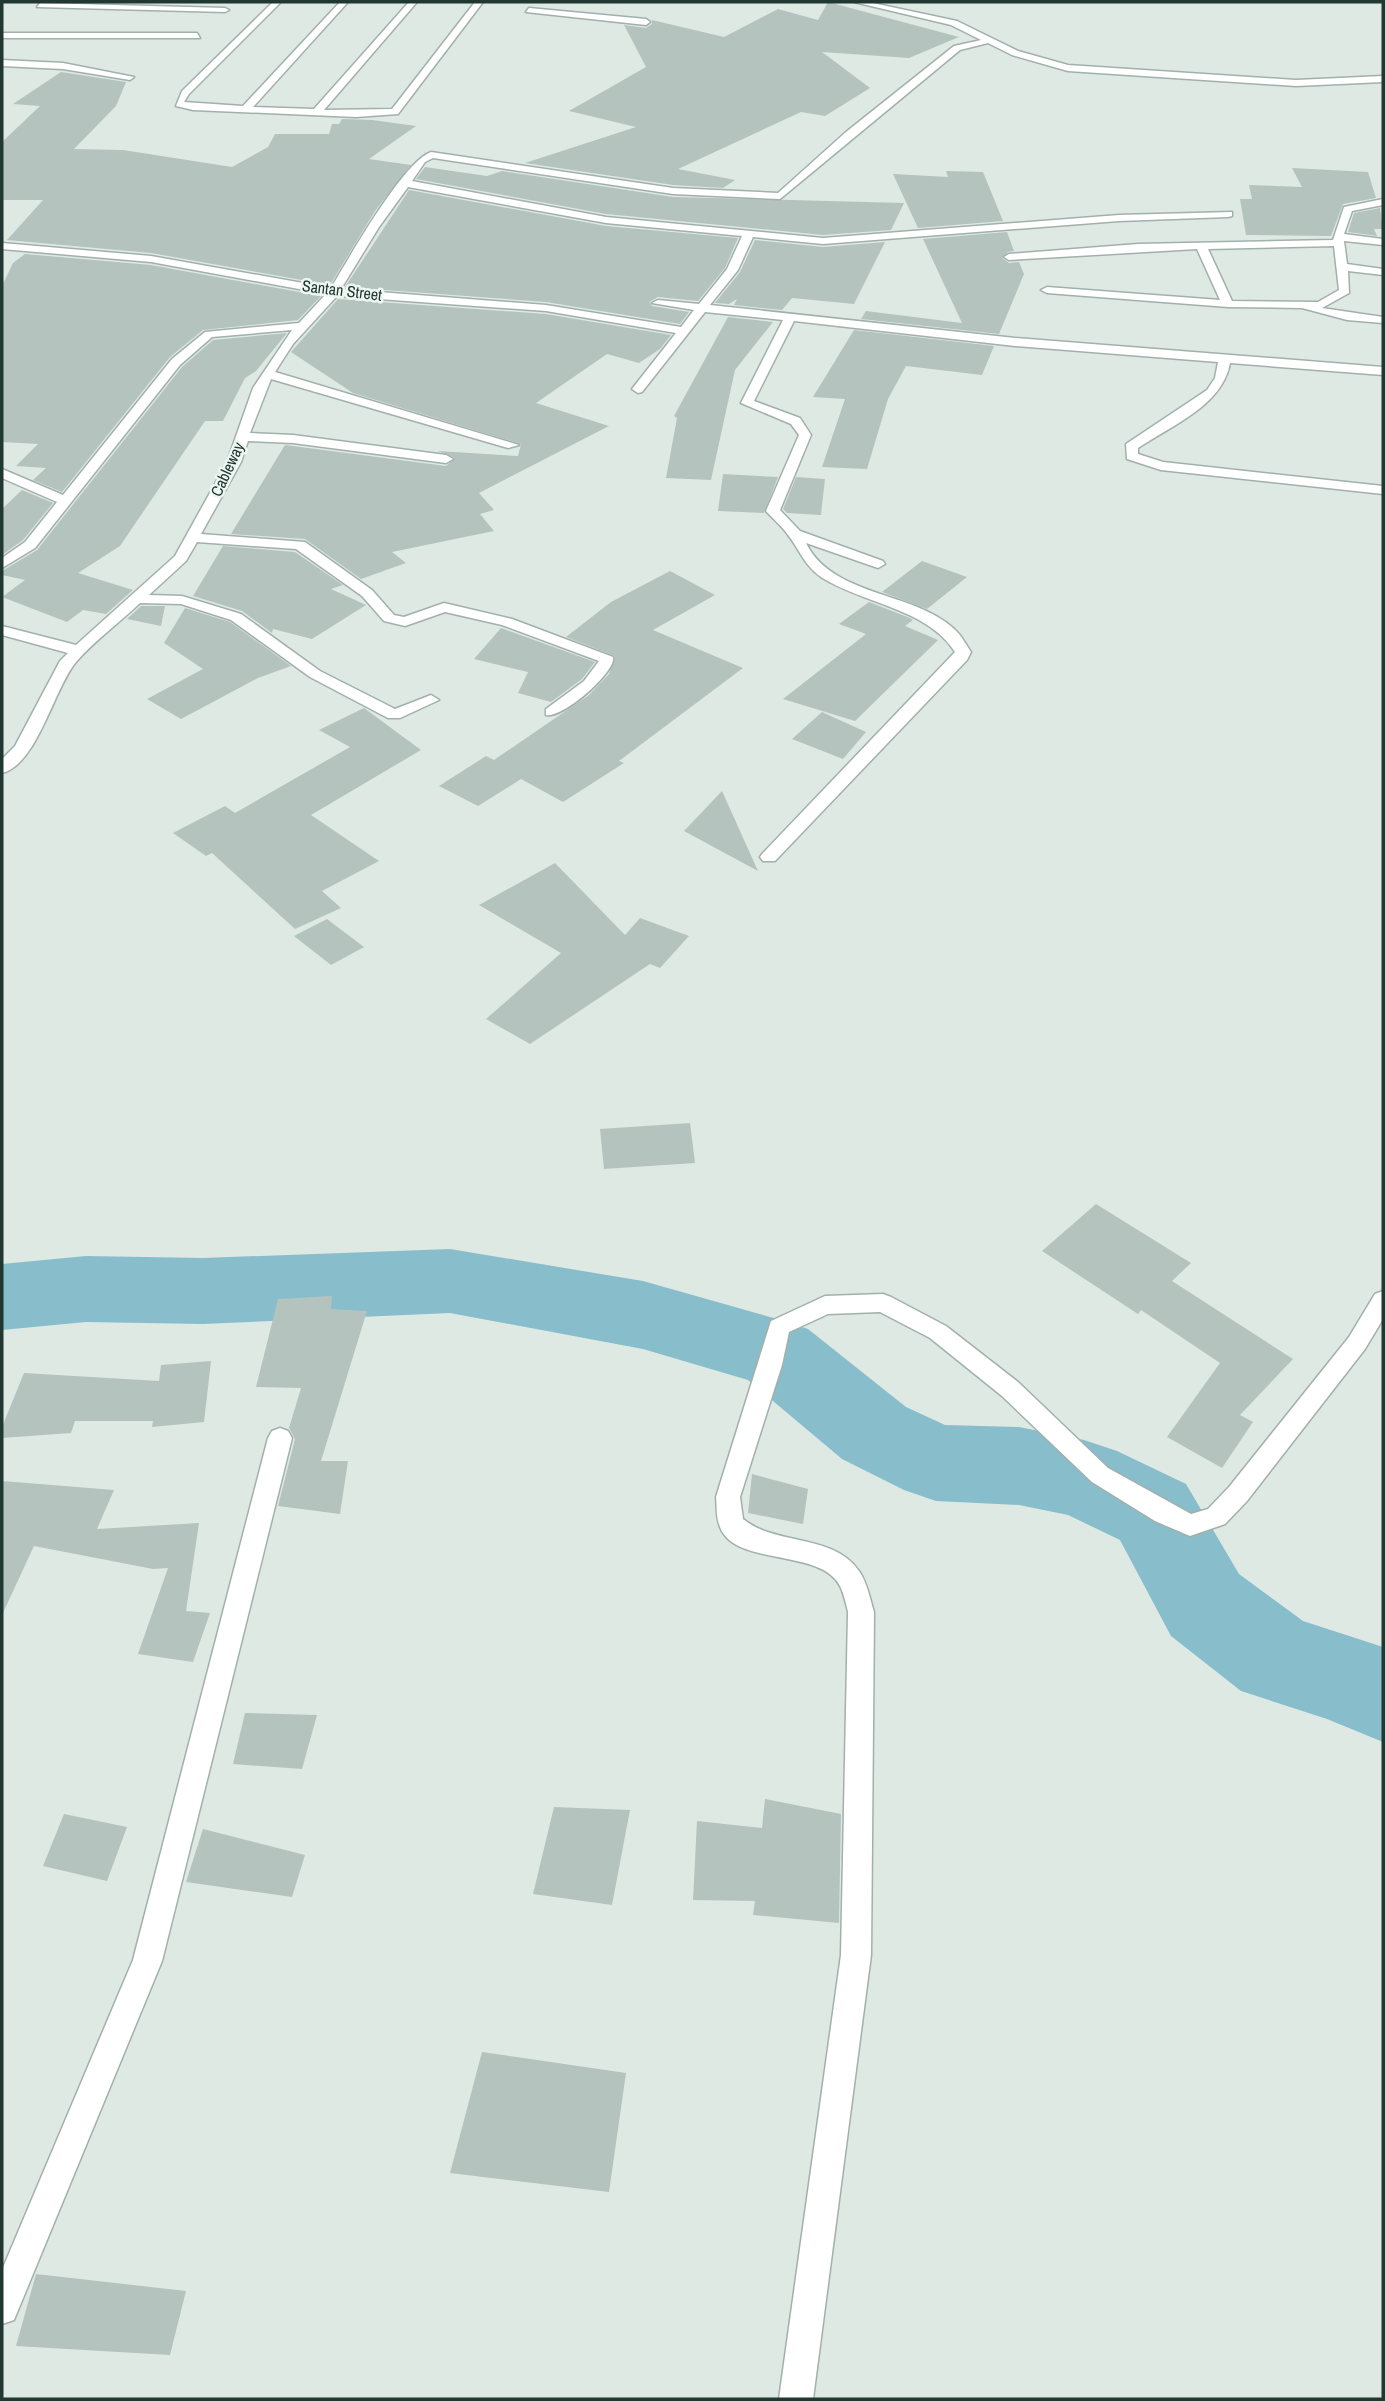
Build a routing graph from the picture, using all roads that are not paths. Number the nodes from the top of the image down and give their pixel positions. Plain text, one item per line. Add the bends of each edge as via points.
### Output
1 (278, 2) edge
2 (344, 2) edge
3 (413, 2) edge
4 (479, 2) edge
5 (858, 2) edge
6 (111, 4) edge
7 (40, 5) dead end
8 (531, 6) edge
9 (225, 9) dead end
10 (102, 14) dead end
11 (94, 22) dead end
12 (646, 22) dead end
13 (2, 36) edge
14 (79, 36) junction
15 (197, 36) dead end
16 (986, 41) junction
17 (2, 63) edge
18 (130, 77) dead end
19 (1383, 79) edge
20 (246, 109) junction
21 (317, 112) junction
22 (404, 183) junction
23 (1383, 202) edge
24 (1228, 214) dead end
25 (1128, 233) junction
26 (748, 236) junction
27 (1339, 240) junction
28 (1383, 242) edge
29 (1201, 245) junction
30 (2, 246) edge
31 (1009, 257) dead end
32 (1343, 267) junction
33 (1383, 272) edge
34 (1047, 290) dead end
35 (334, 292) junction
36 (657, 303) dead end
37 (1228, 304) junction
38 (1299, 305) junction
39 (701, 310) junction
40 (789, 320) junction
41 (1383, 320) edge
42 (303, 326) junction
43 (683, 331) junction
44 (1224, 360) junction
45 (1383, 371) edge
46 (268, 374) junction
47 (638, 389) dead end
48 (242, 437) junction
49 (513, 445) dead end
50 (446, 459) dead end
51 (2, 473) edge
52 (1383, 490) edge
53 (65, 502) junction
54 (795, 534) junction
55 (192, 537) junction
56 (2, 564) edge
57 (878, 564) dead end
58 (136, 598) junction
59 (2, 630) edge
60 (80, 651) junction
61 (431, 699) dead end
62 (552, 712) dead end
63 (2, 768) edge
64 (769, 857) dead end
65 (1383, 1300) edge
66 (280, 1438) dead end
67 (2, 2308) edge
68 (796, 2399) edge

1 - 20 street via 180,99 182,106
2 - 20 street
3 - 21 street
4 - 21 street via 395,112
5 - 16 street via 954,23
6 - 7 street
6 - 9 street
6 - 10 street
8 - 12 street
11 - 14 street
13 - 14 street
14 - 15 street
16 - 19 street via 1068,68 1296,83
16 - 22 street, Cableway via 957,48 780,196 673,191 431,155 416,165
17 - 18 street
20 - 21 street
22 - 26 street via 606,220
22 - 35 street, Cableway
23 - 27 street via 1348,208
24 - 25 street
25 - 26 street via 862,240
25 - 29 street
25 - 31 street
26 - 39 street via 732,270
27 - 28 street
27 - 29 street
27 - 32 street
29 - 37 street
30 - 35 street, Santan Street via 151,259
32 - 33 street
32 - 38 street via 1345,291 1320,305
34 - 37 street
35 - 42 street, Cableway
35 - 43 street, Santan Street via 546,308
36 - 39 street
37 - 38 street
38 - 41 street
39 - 40 street
39 - 43 street
40 - 44 street
40 - 54 street via 747,403 796,421 805,435 773,511
42 - 46 street, Cableway
42 - 53 street via 209,334 176,362
43 - 47 street
44 - 45 street
44 - 52 street via 1221,378 1211,393 1131,447 1132,456 1161,466
46 - 48 street, Cableway
46 - 49 street
48 - 50 street
48 - 55 street, Cableway via 234,461
51 - 53 street
53 - 56 street via 30,545
54 - 57 street
54 - 64 street via 797,546 807,558 829,574 937,624 963,652
55 - 58 street, Cableway via 181,558
55 - 62 street via 300,545 367,593 389,618 405,622 444,607 507,622 608,660 589,684
58 - 60 street, Cableway
58 - 61 street via 182,600 236,617 315,674 394,715
59 - 60 street
60 - 63 street, Cableway via 68,661 22,748
65 - 68 street via 1357,1343 1238,1494 1216,1517 1189,1525 1100,1475 1010,1389 939,1332 883,1303 825,1305 779,1327 728,1497 731,1524 749,1539 829,1559 850,1578 861,1612 856,1955
66 - 67 street via 147,1961

